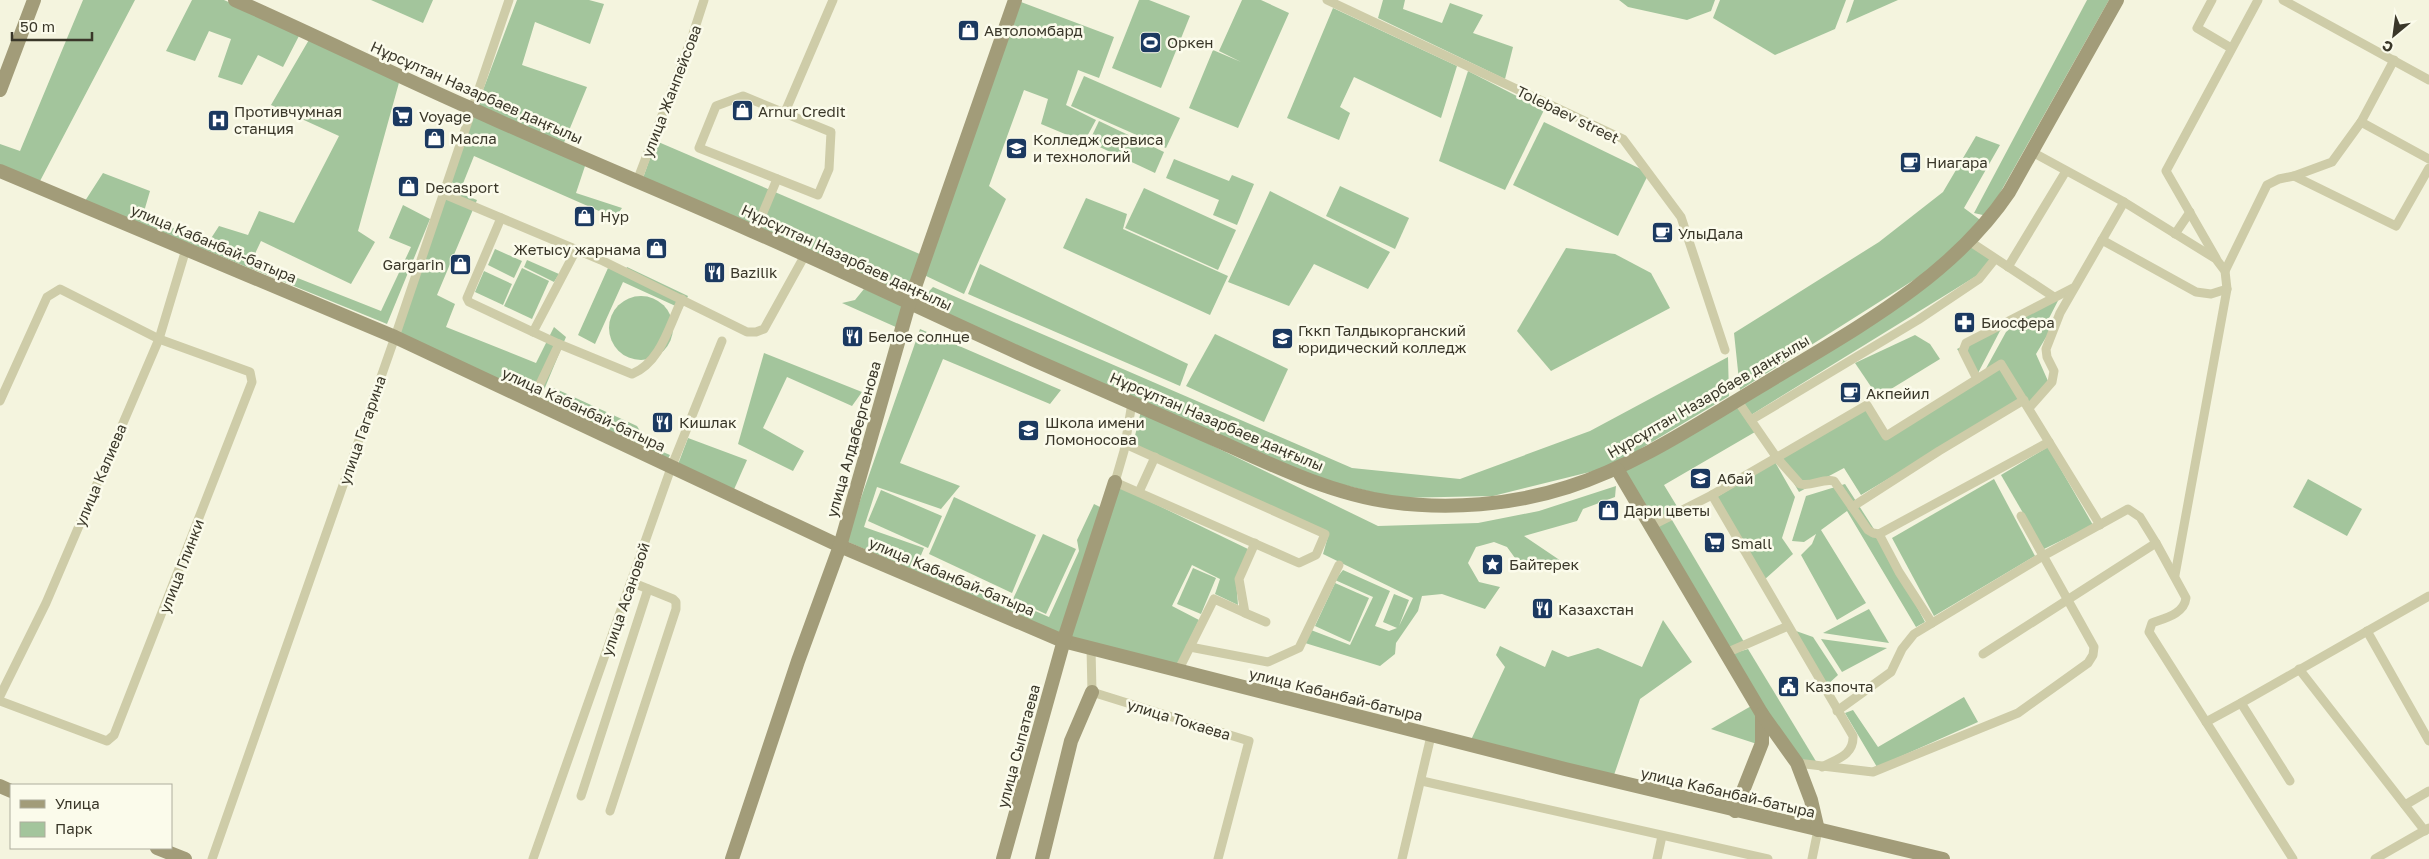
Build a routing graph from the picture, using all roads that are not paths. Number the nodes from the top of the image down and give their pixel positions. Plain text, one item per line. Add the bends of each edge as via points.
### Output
1 (34, 0) edge
2 (509, 0) edge
3 (704, 0) edge
4 (833, 0) edge
5 (1014, 0) edge
6 (1327, 0) edge
7 (2117, 0) edge
8 (2212, 0) edge
9 (2258, 0) edge
10 (2283, 0) edge
11 (241, 1) edge
12 (2231, 48) junction
13 (2394, 60) junction
14 (2429, 80) edge
15 (0, 90) edge
16 (472, 110) junction
17 (785, 112) junction
18 (2361, 122) junction
19 (2032, 152) junction
20 (2429, 159) edge
21 (2429, 168) edge
22 (2066, 171) junction
23 (0, 172) edge
24 (2294, 176) junction
25 (778, 180) junction
26 (637, 181) junction
27 (444, 194) junction
28 (2124, 202) junction
29 (2190, 212) junction
30 (501, 218) junction
31 (755, 232) junction
32 (2175, 234) junction
33 (2102, 240) junction
34 (1969, 241) junction
35 (186, 249) junction
36 (576, 250) junction
37 (806, 256) junction
38 (1995, 259) junction
39 (2216, 259) junction
40 (2008, 267) junction
41 (2225, 271) junction
42 (2073, 288) junction
43 (2227, 289) junction
44 (2054, 297) junction
45 (682, 299) junction
46 (909, 304) junction
47 (533, 332) junction
48 (394, 338) junction
49 (159, 339) junction
50 (722, 341) dead end
51 (559, 344) junction
52 (1725, 350) dead end
53 (1978, 379) junction
54 (1737, 400) junction
55 (0, 401) edge
56 (531, 403) junction
57 (1132, 403) junction
58 (2026, 404) junction
59 (1750, 420) junction
60 (2049, 442) junction
61 (1125, 444) junction
62 (1155, 457) junction
63 (1777, 458) junction
64 (671, 468) junction
65 (1618, 469) junction
66 (1115, 482) junction
67 (1139, 492) junction
68 (1712, 495) junction
69 (1852, 507) junction
70 (2021, 516) dead end
71 (2100, 525) junction
72 (1651, 526) junction
73 (1879, 534) junction
74 (1255, 543) junction
75 (2156, 543) junction
76 (840, 546) junction
77 (2043, 556) junction
78 (1339, 565) dead end
79 (2175, 575) junction
80 (632, 582) junction
81 (648, 589) junction
82 (2429, 596) edge
83 (2068, 601) junction
84 (1245, 613) junction
85 (1266, 622) dead end
86 (1932, 623) junction
87 (1788, 626) junction
88 (2367, 631) junction
89 (1063, 641) junction
90 (1190, 647) junction
91 (1090, 648) junction
92 (1726, 653) junction
93 (1984, 654) dead end
94 (2299, 669) junction
95 (1178, 671) junction
96 (1092, 692) junction
97 (0, 696) edge
98 (0, 701) edge
99 (2242, 703) junction
100 (1837, 710) junction
101 (1762, 714) junction
102 (2206, 722) junction
103 (1431, 736) junction
104 (2429, 740) edge
105 (1798, 763) junction
106 (1822, 767) junction
107 (1422, 781) junction
108 (2290, 781) dead end
109 (2429, 791) edge
110 (581, 796) dead end
111 (2405, 805) junction
112 (610, 811) dead end
113 (1735, 811) junction
114 (2427, 829) edge
115 (1818, 830) junction
116 (1662, 836) junction
117 (160, 849) edge
118 (185, 859) edge
119 (212, 859) edge
120 (533, 859) edge
121 (732, 859) edge
122 (1003, 859) edge
123 (1042, 859) edge
124 (1218, 859) edge
125 (1402, 859) edge
126 (1657, 859) edge
127 (1768, 859) edge
128 (1812, 859) edge
129 (1943, 859) edge
130 (2293, 859) edge
131 (2375, 859) edge

1 - 15 main road
2 - 16 street, улица Гагарина
3 - 26 street, улица Жанпейсова
4 - 17 street
5 - 46 main road, улица Алдабергенова
6 - 52 street, Tolebaev street via 1623,139 1681,217
7 - 19 main road, Нұрсұлтан Назарбаев даңғылы
8 - 12 street via 2197,28
9 - 12 street
10 - 13 street
11 - 16 main road, Нұрсұлтан Назарбаев даңғылы
12 - 29 street via 2166,171
13 - 14 street
13 - 18 street
16 - 26 main road, Нұрсұлтан Назарбаев даңғылы
16 - 27 street, улица Гагарина
17 - 25 street via 831,132 829,169 818,195
17 - 25 street via 743,96 716,106 699,148
18 - 20 street
18 - 24 street via 2332,162
19 - 22 street
19 - 34 main road, Нұрсұлтан Назарбаев даңғылы via 1993,215
21 - 24 street via 2396,226
22 - 28 street
22 - 40 street
23 - 35 main road, улица Кабанбай-батыра
24 - 41 street via 2267,185
25 - 31 street
26 - 31 main road, Нұрсұлтан Назарбаев даңғылы
27 - 30 street
27 - 48 street, улица Гагарина
28 - 32 street
28 - 33 street
29 - 32 street
29 - 39 street
30 - 36 street
30 - 47 street via 467,298 469,302
31 - 37 main road, Нұрсұлтан Назарбаев даңғылы
32 - 39 street
33 - 42 street
33 - 43 street via 2196,292 2211,294
34 - 38 street
34 - 54 main road, Нұрсұлтан Назарбаев даңғылы via 1940,268 1893,302
35 - 48 main road, улица Кабанбай-батыра
35 - 49 street, улица Калиева
36 - 45 street
36 - 47 street
37 - 45 street via 764,329 756,332 747,332
37 - 46 main road, Нұрсұлтан Назарбаев даңғылы
38 - 40 street
38 - 59 street via 1979,279 1918,320
39 - 41 street
40 - 44 street
41 - 43 street
42 - 44 street
42 - 58 street via 2046,349 2054,371 2052,382
43 - 79 street
44 - 53 street via 1966,343 1962,351
45 - 51 street via 654,359 644,370 632,374
46 - 57 main road, Нұрсұлтан Назарбаев даңғылы
46 - 76 main road, улица Алдабергенова
47 - 51 street
48 - 56 main road, улица Кабанбай-батыра
48 - 119 street, улица Гагарина
49 - 55 street via 60,289 47,297
49 - 97 street, улица Калиева via 46,603
49 - 98 street, улица Глинки via 250,372 252,382 114,734 107,741
50 - 64 street, улица Асановой
51 - 56 street
53 - 58 street via 2002,364
53 - 63 street via 1886,436 1867,405
54 - 59 street
54 - 65 main road, Нұрсұлтан Назарбаев даңғылы
56 - 64 main road, улица Кабанбай-батыра
57 - 61 street
57 - 65 main road, Нұрсұлтан Назарбаев даңғылы via 1315,482 1391,502 1461,504 1514,501 1566,488
58 - 60 street
58 - 69 street via 1939,451
59 - 63 street
60 - 71 street
60 - 73 street
61 - 62 street
61 - 66 street
62 - 67 street
62 - 74 street via 1325,534 1316,555 1299,563
63 - 68 street
63 - 69 street via 1800,484 1834,481
64 - 76 main road, улица Кабанбай-батыра
64 - 80 street, улица Асановой
65 - 72 main road
66 - 67 street
66 - 89 main road, улица Сыпатаева
67 - 74 street
68 - 72 street
68 - 87 street
69 - 73 street via 1868,530
70 - 77 street
71 - 75 street via 2128,509 2140,517
71 - 77 street
72 - 92 main road
73 - 86 street
74 - 84 street via 1239,579
75 - 79 street
75 - 83 street
76 - 89 main road, улица Кабанбай-батыра
76 - 121 main road, улица Алдабергенова
77 - 83 street
77 - 86 street
78 - 90 street via 1299,648 1268,662
79 - 102 street via 2186,604 2180,611 2152,623 2149,632
80 - 81 street
80 - 120 street, улица Асановой
81 - 110 street
81 - 112 street via 673,599 676,609
82 - 88 street
83 - 93 street
83 - 106 street via 2094,647 2093,655 2088,663 2018,713 1873,772
84 - 85 street
84 - 90 street via 1214,599
86 - 100 street via 1914,634 1890,672
87 - 92 street
87 - 100 street
88 - 94 street
88 - 104 street
89 - 91 main road, улица Кабанбай-батыра
89 - 122 main road, улица Сыпатаева
90 - 95 street
91 - 95 main road, улица Кабанбай-батыра
91 - 96 street
92 - 101 main road
94 - 99 street
94 - 111 street
95 - 103 main road, улица Кабанбай-батыра
96 - 123 main road via 1071,741
96 - 124 street, улица Токаева via 1248,741
99 - 102 street
99 - 108 street
100 - 106 street via 1853,736 1853,745 1850,752
101 - 105 main road
101 - 113 main road via 1762,743
102 - 130 street
103 - 107 street
103 - 113 main road, улица Кабанбай-батыра
105 - 106 street
105 - 115 main road
107 - 116 street
107 - 125 street
109 - 111 street
111 - 114 street
113 - 115 main road, улица Кабанбай-батыра
114 - 131 street
115 - 128 street
115 - 129 main road, улица Кабанбай-батыра
116 - 126 street
116 - 127 street
117 - 118 main road

